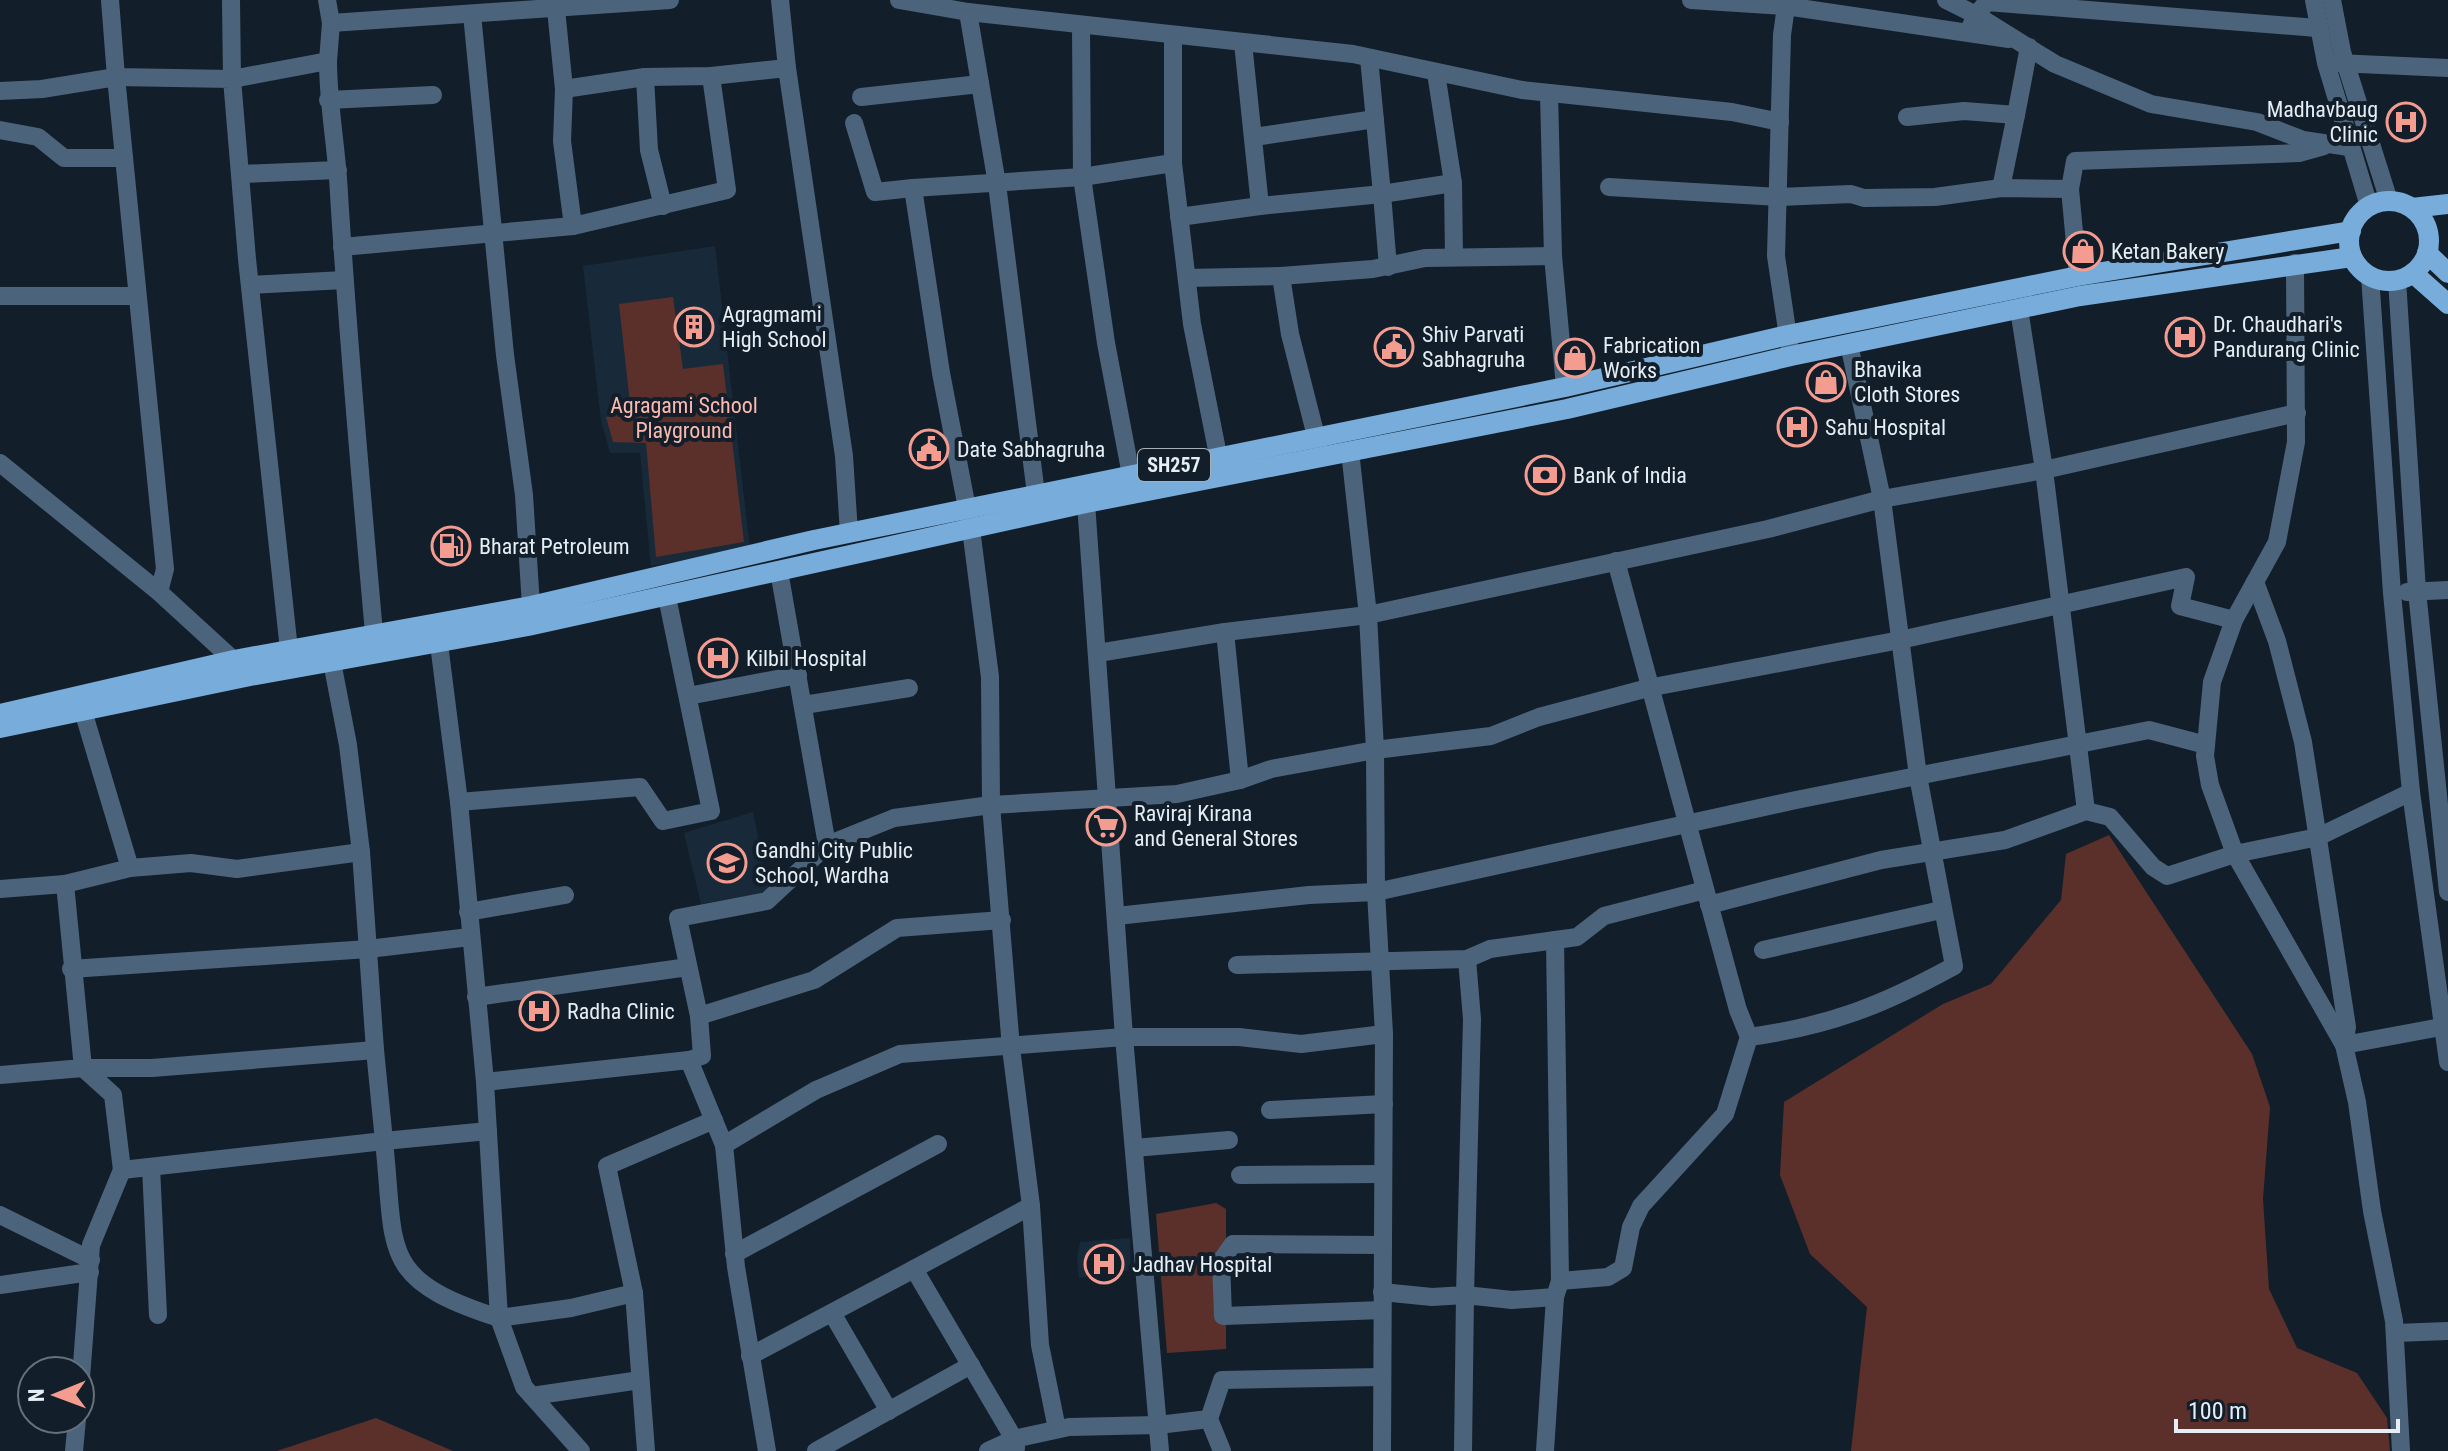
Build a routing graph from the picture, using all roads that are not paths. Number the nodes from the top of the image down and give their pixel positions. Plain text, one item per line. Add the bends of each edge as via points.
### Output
1 (110, 0) edge
2 (231, 0) edge
3 (327, 0) edge
4 (670, 0) edge
5 (780, 0) edge
6 (899, 0) edge
7 (1691, 0) edge
8 (1946, 0) edge
9 (2314, 0) edge
10 (2332, 0) edge
11 (610, 2) edge
12 (1746, 2) edge
13 (930, 3) edge
14 (1787, 3) edge
15 (1983, 6) edge
16 (2166, 7) edge
17 (556, 9) junction
18 (968, 12) junction
19 (472, 14) junction
20 (331, 23) junction
21 (1081, 25) junction
22 (2317, 28) junction
23 (1968, 33) junction
24 (1173, 35) junction
25 (1243, 43) junction
26 (2024, 44) junction
27 (1369, 58) junction
28 (328, 61) junction
29 (2326, 63) junction
30 (2346, 64) junction
31 (787, 68) junction
32 (2448, 68) edge
33 (1436, 73) junction
34 (711, 76) junction
35 (116, 77) junction
36 (645, 77) junction
37 (232, 79) junction
38 (980, 84) junction
39 (564, 89) junction
40 (0, 91) edge
41 (1549, 93) junction
42 (433, 95) dead end
43 (861, 97) dead end
44 (964, 98) dead end
45 (328, 100) junction
46 (2016, 115) junction
47 (1907, 117) dead end
48 (1375, 119) junction
49 (1780, 122) junction
50 (854, 123) dead end
51 (0, 130) edge
52 (1254, 137) junction
53 (2340, 145) junction
54 (124, 158) junction
55 (1173, 163) junction
56 (338, 170) junction
57 (241, 174) junction
58 (1082, 177) junction
59 (1453, 183) junction
60 (997, 184) junction
61 (1609, 187) dead end
62 (913, 188) junction
63 (2001, 188) junction
64 (2070, 189) junction
65 (1382, 194) junction
66 (1779, 197) junction
67 (2389, 201) junction
68 (2448, 204) edge
69 (663, 206) junction
70 (1260, 206) junction
71 (2369, 206) junction
72 (2412, 208) junction
73 (1179, 217) junction
74 (573, 226) junction
75 (2448, 227) edge
76 (2427, 229) junction
77 (2351, 231) junction
78 (492, 235) junction
79 (342, 247) junction
80 (2427, 253) junction
81 (1553, 256) junction
82 (1454, 257) junction
83 (2352, 257) junction
84 (2295, 263) junction
85 (1387, 267) junction
86 (2448, 273) edge
87 (1281, 276) junction
88 (2078, 276) junction
89 (2370, 276) junction
90 (2405, 276) junction
91 (1187, 278) junction
92 (344, 280) junction
93 (250, 285) junction
94 (0, 296) edge
95 (137, 296) junction
96 (2448, 304) edge
97 (2019, 309) junction
98 (1788, 335) junction
99 (1849, 344) junction
100 (1791, 356) junction
101 (1565, 387) junction
102 (2297, 413) junction
103 (1316, 438) junction
104 (1350, 451) junction
105 (1218, 455) junction
106 (1322, 458) junction
107 (0, 463) edge
108 (2044, 470) junction
109 (1131, 475) junction
110 (1036, 494) junction
111 (1882, 499) junction
112 (1086, 503) junction
113 (966, 508) junction
114 (971, 529) junction
115 (849, 533) junction
116 (1616, 561) junction
117 (779, 571) junction
118 (2255, 582) junction
119 (2448, 590) edge
120 (2417, 591) junction
121 (159, 592) junction
122 (2392, 593) junction
123 (667, 597) junction
124 (2060, 603) junction
125 (531, 606) junction
126 (1368, 615) junction
127 (2234, 620) junction
128 (1225, 632) junction
129 (374, 633) junction
130 (1900, 640) junction
131 (439, 644) junction
132 (289, 650) junction
133 (1098, 653) junction
134 (234, 660) junction
135 (332, 662) junction
136 (798, 675) junction
137 (250, 676) junction
138 (909, 688) dead end
139 (1648, 688) junction
140 (688, 696) junction
141 (804, 705) junction
142 (83, 711) junction
143 (0, 714) edge
144 (0, 728) edge
145 (2076, 741) junction
146 (2206, 745) junction
147 (1375, 750) junction
148 (1918, 776) junction
149 (1240, 780) junction
150 (2411, 792) junction
151 (1109, 800) junction
152 (459, 802) junction
153 (991, 805) junction
154 (2086, 811) junction
155 (1687, 825) junction
156 (2318, 837) junction
157 (827, 845) junction
158 (361, 852) junction
159 (1929, 852) junction
160 (2235, 854) junction
161 (2446, 854) edge
162 (2419, 855) junction
163 (130, 868) junction
164 (65, 884) junction
165 (0, 889) edge
166 (1376, 892) junction
167 (2448, 892) edge
168 (565, 895) dead end
169 (1707, 898) junction
170 (1941, 910) junction
171 (468, 912) junction
172 (1117, 916) junction
173 (1002, 920) junction
174 (470, 937) junction
175 (1555, 940) junction
176 (368, 949) junction
177 (1763, 950) dead end
178 (1467, 959) junction
179 (1380, 960) junction
180 (1237, 965) dead end
181 (688, 967) junction
182 (71, 969) junction
183 (476, 997) junction
184 (699, 1016) junction
185 (2441, 1027) junction
186 (1384, 1034) junction
187 (1124, 1037) junction
188 (1749, 1037) junction
189 (2344, 1045) junction
190 (1011, 1048) junction
191 (375, 1050) junction
192 (689, 1060) junction
193 (2448, 1062) edge
194 (83, 1068) junction
195 (0, 1075) edge
196 (485, 1082) junction
197 (1384, 1104) junction
198 (1270, 1110) dead end
199 (714, 1120) junction
200 (488, 1131) junction
201 (1229, 1140) dead end
202 (384, 1141) junction
203 (938, 1144) dead end
204 (724, 1145) junction
205 (1134, 1148) junction
206 (151, 1167) junction
207 (122, 1170) junction
208 (1383, 1174) junction
209 (1240, 1175) dead end
210 (1031, 1206) junction
211 (0, 1215) edge
212 (1382, 1245) junction
213 (734, 1254) junction
214 (90, 1266) junction
215 (914, 1269) junction
216 (0, 1285) edge
217 (1557, 1289) junction
218 (634, 1293) junction
219 (1465, 1295) junction
220 (1382, 1301) junction
221 (832, 1313) junction
222 (158, 1315) dead end
223 (499, 1318) junction
224 (2448, 1331) edge
225 (2395, 1333) junction
226 (83, 1355) edge
227 (750, 1356) junction
228 (971, 1365) junction
229 (1381, 1377) junction
230 (640, 1380) junction
231 (532, 1396) junction
232 (889, 1411) junction
233 (1209, 1419) junction
234 (1158, 1425) junction
235 (1057, 1429) junction
236 (1016, 1445) edge
237 (581, 1451) edge
238 (646, 1451) edge
239 (767, 1451) edge
240 (816, 1451) edge
241 (988, 1451) edge
242 (1160, 1451) edge
243 (1222, 1451) edge
244 (1382, 1451) edge
245 (1463, 1451) edge
246 (1545, 1451) edge
247 (2401, 1451) edge

1 - 35 street
2 - 37 street
3 - 20 street
4 - 11 street
5 - 31 street
6 - 13 street
7 - 12 street
8 - 15 street
9 - 22 street
10 - 30 street
11 - 17 street
12 - 14 street
13 - 18 street
14 - 23 street
14 - 49 street
15 - 16 street
15 - 23 street
15 - 26 street
16 - 22 street
17 - 19 street
17 - 39 street
18 - 21 street
18 - 38 street
19 - 20 street
19 - 78 street
20 - 28 street
21 - 24 street
21 - 58 street
22 - 29 street
23 - 26 street
24 - 25 street
24 - 55 street
25 - 27 street
25 - 52 street
26 - 46 street
26 - 53 street via 2055,64 2151,104 2257,122 2303,140
27 - 33 street
27 - 48 street
28 - 37 street
28 - 45 street
29 - 30 street
29 - 53 street
30 - 32 street
30 - 67 street
31 - 34 street
31 - 115 street via 840,426
33 - 41 street
33 - 59 street
34 - 36 street
34 - 69 street via 727,190
35 - 37 street
35 - 40 street
35 - 54 street
36 - 39 street
36 - 69 street via 649,150
37 - 57 street
38 - 43 street
38 - 44 street
38 - 60 street
39 - 74 street via 562,141
41 - 49 street
41 - 81 street
42 - 45 street
45 - 56 street
46 - 47 street via 1964,111
46 - 63 street
48 - 52 street
48 - 65 street
49 - 66 street
50 - 62 street via 875,192
51 - 54 street via 38,137 64,158
52 - 70 street
53 - 64 street via 2299,153 2075,161
53 - 71 street
54 - 95 street
55 - 58 street
55 - 73 street
56 - 57 street
56 - 79 street
57 - 93 street
58 - 60 street
58 - 109 street
59 - 65 street
59 - 82 street
60 - 62 street
60 - 110 street
61 - 66 street
62 - 113 street
63 - 64 street
63 - 66 street via 1935,197
64 - 88 street
65 - 70 street
65 - 85 street
66 - 98 street via 1776,256
67 - 71 main road
67 - 72 main road
68 - 72 main road
69 - 74 street
70 - 73 street
71 - 77 main road
72 - 76 main road
73 - 91 street
74 - 78 street
75 - 76 main road
76 - 80 main road
77 - 83 main road
77 - 88 main road, SH257
78 - 79 street
78 - 125 street via 524,495
79 - 92 street
80 - 86 main road
80 - 90 main road
81 - 82 street
81 - 101 street
82 - 85 street
83 - 84 main road, SH257
83 - 89 main road
84 - 97 main road, SH257
84 - 102 street
85 - 87 street
87 - 91 street
87 - 103 street
88 - 98 main road, SH257
89 - 90 main road
89 - 122 street
90 - 96 main road
90 - 120 street
91 - 105 street
92 - 93 street
92 - 129 street
93 - 132 street
94 - 95 street
95 - 121 street via 165,569
97 - 99 main road, SH257
97 - 108 street
98 - 100 street
98 - 101 main road, SH257
99 - 100 main road, SH257
99 - 111 street
100 - 104 main road, SH257 via 1567,409
101 - 103 main road, SH257
102 - 108 street
102 - 118 street via 2277,542
103 - 105 main road, SH257
103 - 106 street
104 - 106 main road, SH257
104 - 126 street
105 - 109 main road, SH257
106 - 112 main road, SH257
107 - 121 street
108 - 111 street
108 - 124 street
109 - 110 main road, SH257
110 - 113 main road, SH257
111 - 116 street
111 - 130 street
112 - 114 main road, SH257
112 - 133 street
113 - 114 street
113 - 115 main road, SH257
114 - 117 main road, SH257
114 - 153 street via 990,677
115 - 125 main road, SH257
116 - 126 street
116 - 139 street
117 - 123 main road, SH257
117 - 136 street
118 - 127 street
118 - 156 street via 2277,641 2303,742
119 - 120 street
120 - 122 street
120 - 161 street
121 - 134 street
122 - 150 street
123 - 131 main road, SH257
123 - 140 street
124 - 127 street via 2186,577 2180,606
124 - 130 street
124 - 145 street
125 - 129 main road, SH257
126 - 128 street
126 - 147 street
127 - 146 street via 2212,682
128 - 133 street
128 - 149 street
129 - 132 main road, SH257
130 - 139 street
130 - 148 street
131 - 135 main road, SH257
131 - 152 street
132 - 134 main road, SH257
133 - 151 street
134 - 137 street
134 - 143 main road, SH257
135 - 137 main road, SH257
135 - 158 street
136 - 140 street
136 - 141 street
137 - 142 main road, SH257
138 - 141 street
139 - 147 street via 1539,717 1491,736
139 - 155 street
140 - 152 street via 711,811 663,821 640,787
141 - 157 street
142 - 144 main road, SH257
142 - 163 street
145 - 146 street via 2149,730
145 - 148 street
145 - 154 street
146 - 160 street via 2210,785
147 - 149 street via 1271,769
147 - 166 street
148 - 155 street
148 - 159 street
149 - 151 street via 1177,794
150 - 156 street
150 - 162 street
151 - 153 street
151 - 172 street
152 - 171 street
153 - 157 street via 894,818
153 - 173 street
154 - 159 street via 2005,840
154 - 160 street via 2110,817 2167,876
155 - 166 street
155 - 169 street
156 - 160 street
156 - 189 street via 2347,1027
157 - 181 street via 767,901 678,918
158 - 163 street via 237,869 191,863
158 - 176 street
159 - 169 street
159 - 170 street
160 - 189 street
161 - 162 street
161 - 167 street
162 - 185 street
163 - 164 street
164 - 165 street
164 - 182 street
166 - 172 street
166 - 179 street
168 - 171 street
169 - 175 street via 1604,916 1577,937
169 - 188 street
170 - 177 street
170 - 188 street via 1954,966 1892,1000 1809,1029
171 - 174 street
172 - 187 street
173 - 184 street via 897,928 814,980
173 - 190 street
174 - 176 street
174 - 183 street
175 - 178 street via 1490,949
175 - 217 street
176 - 182 street
176 - 191 street
178 - 179 street
178 - 219 street via 1472,1019
179 - 180 street
179 - 186 street
181 - 183 street
181 - 184 street
182 - 194 street
183 - 196 street
184 - 192 street via 702,1056
185 - 189 street
185 - 193 street
186 - 187 street via 1301,1044 1239,1037
186 - 197 street
187 - 190 street
187 - 205 street
188 - 217 street via 1725,1114 1641,1206 1623,1268 1608,1277
189 - 225 street
190 - 204 street via 900,1054 816,1090
190 - 210 street
191 - 194 street via 152,1068
191 - 202 street
192 - 196 street
192 - 199 street
194 - 195 street
194 - 207 street via 113,1095
196 - 200 street
197 - 198 street
197 - 208 street
199 - 204 street
199 - 218 street via 607,1166
200 - 202 street
200 - 223 street
201 - 205 street
202 - 206 street
202 - 223 street via 401,1263 443,1298
203 - 213 street
204 - 213 street
205 - 234 street
206 - 207 street
206 - 222 street
207 - 214 street via 91,1245
208 - 209 street
208 - 212 street
210 - 215 street
210 - 235 street via 1040,1345
211 - 214 street
212 - 220 street
212 - 220 street via 1233,1244 1221,1261 1223,1316
213 - 227 street
214 - 216 street
214 - 226 street
215 - 221 street
215 - 228 street
217 - 219 street via 1512,1300
217 - 246 street
218 - 223 street
218 - 230 street
219 - 220 street
219 - 245 street
220 - 229 street
221 - 227 street
221 - 232 street
223 - 231 street via 518,1376
224 - 225 street
225 - 247 street
227 - 239 street
228 - 232 street
228 - 236 street
229 - 233 street via 1222,1380
229 - 244 street
230 - 231 street
230 - 238 street
231 - 237 street
232 - 240 street
233 - 234 street
233 - 243 street
234 - 235 street
234 - 242 street
235 - 236 street
236 - 241 street

